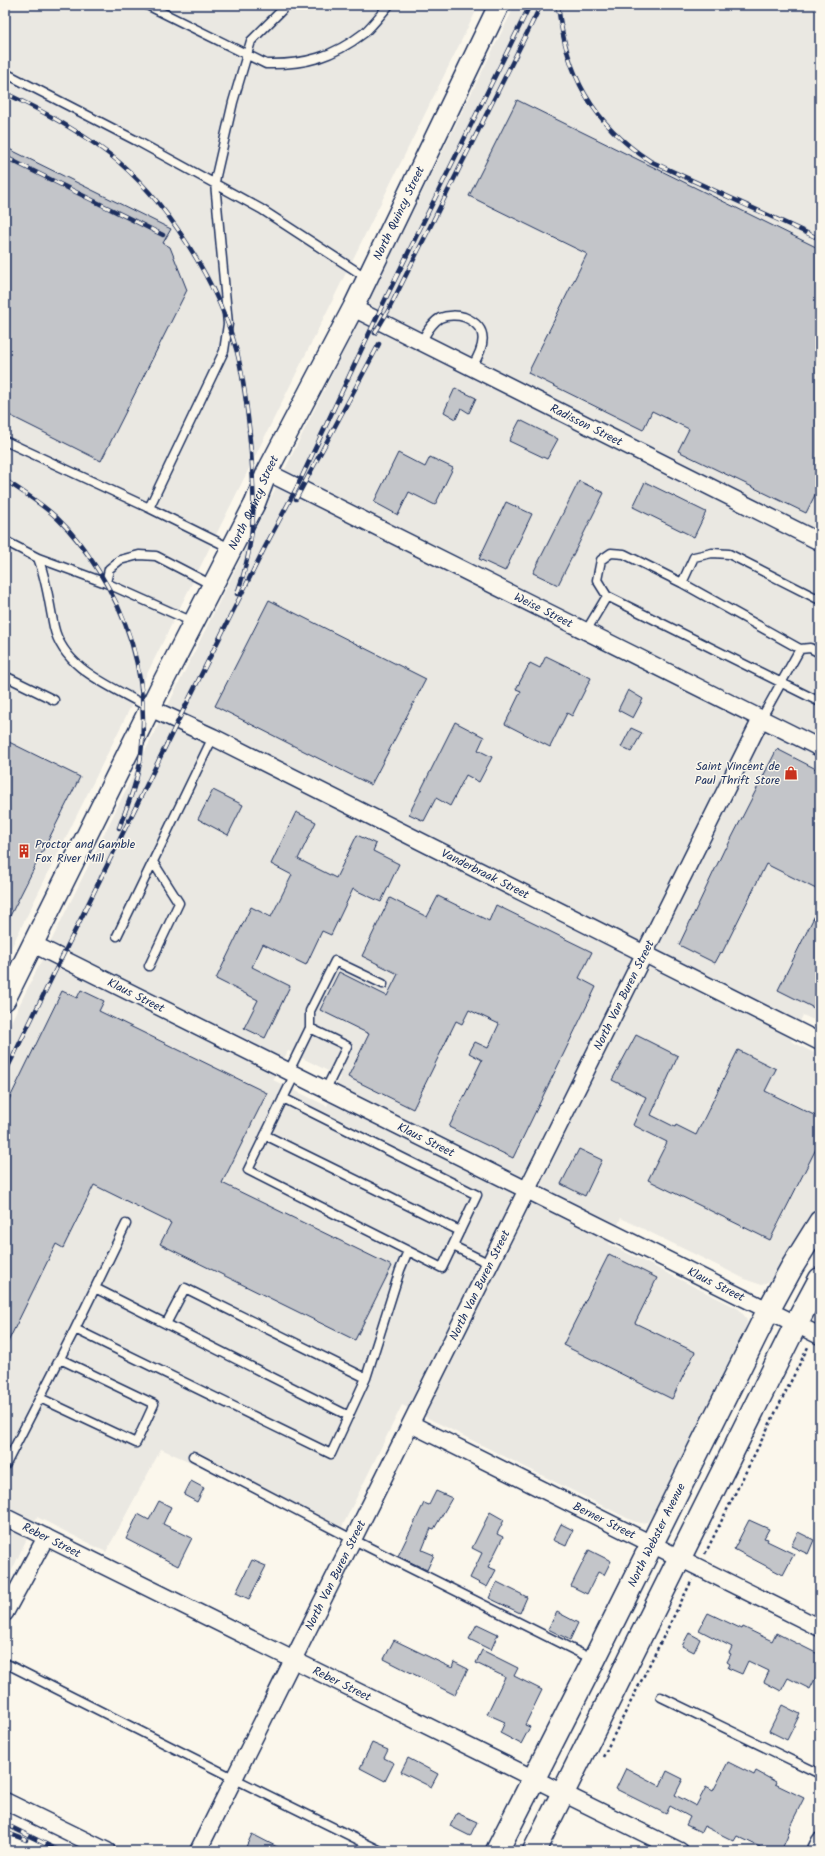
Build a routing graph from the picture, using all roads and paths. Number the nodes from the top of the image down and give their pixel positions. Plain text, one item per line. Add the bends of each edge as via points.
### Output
1 (147, 5) edge
2 (284, 5) edge
3 (388, 5) edge
4 (499, 5) edge
5 (247, 55) junction
6 (5, 73) edge
7 (215, 183) junction
8 (368, 278) junction
9 (353, 308) junction
10 (421, 342) junction
11 (472, 368) junction
12 (5, 441) edge
13 (267, 472) junction
14 (149, 508) junction
15 (5, 541) edge
16 (820, 542) edge
17 (230, 548) junction
18 (38, 558) junction
19 (106, 583) junction
20 (682, 583) junction
21 (212, 585) junction
22 (607, 596) junction
23 (820, 600) edge
24 (193, 622) junction
25 (586, 632) junction
26 (800, 649) junction
27 (820, 653) edge
28 (5, 676) edge
29 (782, 682) junction
30 (54, 700) dead end
31 (820, 702) edge
32 (150, 708) junction
33 (761, 719) junction
34 (213, 738) junction
35 (820, 748) edge
36 (153, 862) junction
37 (117, 936) dead end
38 (33, 944) junction
39 (644, 954) junction
40 (149, 966) dead end
41 (383, 984) dead end
42 (5, 1000) edge
43 (310, 1028) junction
44 (820, 1042) edge
45 (292, 1072) junction
46 (326, 1089) junction
47 (283, 1098) junction
48 (264, 1135) junction
49 (527, 1189) junction
50 (820, 1222) edge
51 (126, 1224) dead end
52 (460, 1231) junction
53 (453, 1246) junction
54 (408, 1251) junction
55 (490, 1264) junction
56 (820, 1279) edge
57 (95, 1288) junction
58 (768, 1311) junction
59 (166, 1324) junction
60 (796, 1324) junction
61 (76, 1329) junction
62 (818, 1335) edge
63 (60, 1359) junction
64 (366, 1378) junction
65 (40, 1398) junction
66 (349, 1416) junction
67 (410, 1424) junction
68 (193, 1456) dead end
69 (5, 1466) edge
70 (5, 1517) edge
71 (46, 1537) junction
72 (352, 1540) junction
73 (653, 1543) junction
74 (689, 1562) junction
75 (5, 1613) edge
76 (820, 1628) edge
77 (294, 1660) junction
78 (594, 1660) junction
79 (5, 1663) edge
80 (661, 1697) dead end
81 (602, 1759) dead end
82 (820, 1774) edge
83 (534, 1778) junction
84 (234, 1779) junction
85 (563, 1793) junction
86 (5, 1801) edge
87 (820, 1841) edge
88 (107, 1851) edge
89 (198, 1851) edge
90 (381, 1851) edge
91 (497, 1851) edge
92 (534, 1851) edge
93 (680, 1851) edge
94 (815, 1851) edge

1 - 5 lane
2 - 5 lane via 251,41
3 - 5 lane via 364,32 333,52 311,61 266,64
4 - 8 street, North Quincy Street
5 - 7 lane
6 - 7 lane
7 - 8 lane via 261,208
7 - 14 lane via 228,324 224,351
8 - 9 street, North Quincy Street
9 - 10 street, Radisson Street
9 - 13 street, North Quincy Street
10 - 11 street, Radisson Street
10 - 11 lane via 432,325 441,317 460,316 475,322 483,334 483,345
11 - 16 street, Radisson Street
12 - 14 lane
13 - 17 street, North Quincy Street via 255,503
13 - 25 street, Weise Street
14 - 17 lane
15 - 18 lane
17 - 21 street, North Quincy Street
18 - 19 lane
18 - 32 lane via 45,576 54,628 69,657 83,670
19 - 21 lane via 109,569 120,560 139,555 156,556
19 - 24 lane
20 - 22 lane via 624,554 611,554 601,560 597,580
20 - 23 lane via 694,557 712,553 729,554
20 - 26 lane
21 - 24 street, North Quincy Street
22 - 25 lane
22 - 29 lane
24 - 32 street, North Quincy Street
25 - 33 street, Weise Street
26 - 27 lane via 810,648
26 - 29 lane
28 - 30 lane
29 - 31 lane
29 - 33 lane
32 - 34 street, Vanderbraak Street
32 - 38 street, North Quincy Street
33 - 35 street, Weise Street
33 - 39 street, North Van Buren Street
34 - 36 lane
34 - 39 street, Vanderbraak Street
36 - 37 lane
36 - 40 lane via 179,903
38 - 42 street, North Quincy Street
38 - 45 street, Klaus Street
39 - 44 street, Vanderbraak Street
39 - 49 street, North Van Buren Street
41 - 43 lane via 335,961 310,1011
43 - 45 lane
43 - 46 lane via 347,1046
45 - 46 street, Klaus Street
45 - 47 lane
46 - 49 street, Klaus Street
47 - 48 lane
47 - 52 lane via 476,1195
48 - 52 lane
48 - 54 lane via 248,1170
49 - 55 street, North Van Buren Street
49 - 58 street, Klaus Street
50 - 58 main road, North Webster Avenue
51 - 57 lane
52 - 53 lane
53 - 54 lane via 442,1268
53 - 55 lane
54 - 64 lane
55 - 67 street, North Van Buren Street
56 - 60 main road
57 - 59 lane
57 - 61 lane
58 - 60 street, Klaus Street
58 - 73 main road, North Webster Avenue
59 - 64 lane via 185,1288
59 - 66 lane
60 - 62 street, Klaus Street
60 - 74 main road
61 - 63 lane
61 - 66 lane via 331,1454
62 - 74 path
63 - 65 lane
63 - 65 lane via 154,1404 136,1443
64 - 66 lane
65 - 69 lane
67 - 72 street, North Van Buren Street
67 - 73 street, Berner Street
68 - 72 lane
70 - 71 street, Reber Street
71 - 75 street
71 - 77 street, Reber Street
72 - 77 street, North Van Buren Street
72 - 78 lane
73 - 74 street, Berner Street
73 - 78 main road, North Webster Avenue
74 - 76 street, Berner Street
74 - 81 path
74 - 85 main road
77 - 83 street, Reber Street
77 - 84 street, North Van Buren Street
78 - 83 main road, North Webster Avenue
79 - 84 lane
80 - 82 lane
83 - 85 street, Reber Street
83 - 91 main road, North Webster Avenue
84 - 89 street, North Van Buren Street
84 - 90 lane
85 - 92 main road
85 - 93 street, Reber Street
86 - 88 street
87 - 94 street

